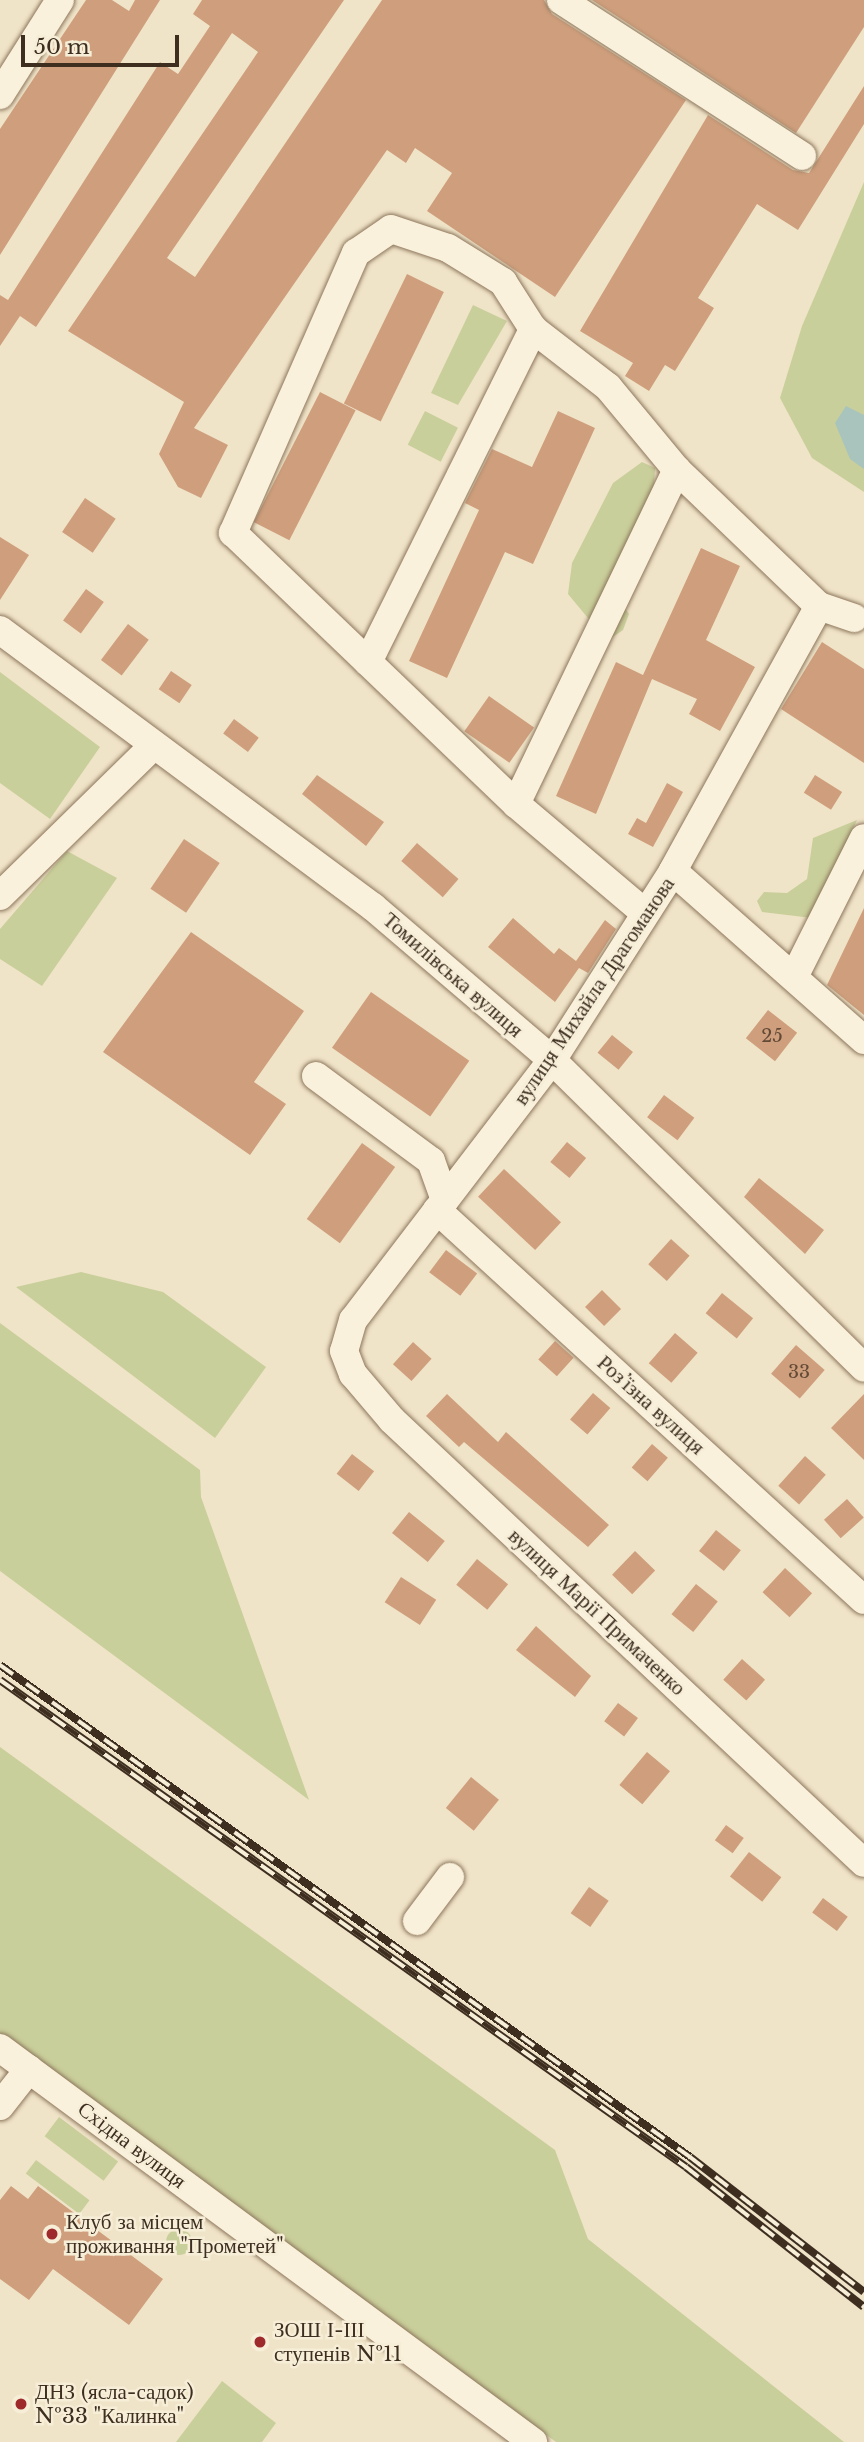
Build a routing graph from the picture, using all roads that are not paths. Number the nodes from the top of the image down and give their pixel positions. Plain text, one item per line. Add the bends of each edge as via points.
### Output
1 (60, 0) edge
2 (561, 0) edge
3 (0, 94) edge
4 (802, 156) dead end
5 (533, 329) junction
6 (677, 470) junction
7 (819, 606) junction
8 (855, 618) dead end
9 (0, 630) edge
10 (368, 662) junction
11 (153, 746) junction
12 (516, 804) junction
13 (864, 838) edge
14 (673, 871) junction
15 (0, 896) edge
16 (646, 913) junction
17 (795, 975) junction
18 (864, 1040) edge
19 (552, 1060) junction
20 (316, 1076) dead end
21 (441, 1205) junction
22 (344, 1351) joint
23 (864, 1368) edge
24 (864, 1600) edge
25 (864, 1863) edge
26 (450, 1877) dead end
27 (417, 1921) dead end
28 (0, 2048) edge
29 (29, 2069) junction
30 (0, 2106) edge
31 (533, 2442) edge

1 - 3 street
2 - 4 street
5 - 6 street via 608,387
5 - 10 street
5 - 10 street via 503,282 448,248 391,229 356,253 233,533
6 - 7 street
6 - 12 street
7 - 8 street
7 - 14 street
9 - 11 street, Томилівська вулиця
10 - 12 street
11 - 15 street
11 - 19 street, Томилівська вулиця via 373,907
12 - 16 street
13 - 17 street
14 - 16 street, вулиця Михайла Драгоманова
14 - 17 street, вулиця Михайла Драгоманова
16 - 19 street, вулиця Михайла Драгоманова
17 - 18 street, вулиця Михайла Драгоманова
19 - 21 street, вулиця Михайла Драгоманова
19 - 23 street, Томилівська вулиця
20 - 21 street via 421,1152
21 - 22 street, вулиця Михайла Драгоманова via 353,1320
21 - 24 street, Розʼїзна вулиця
22 - 25 street, вулиця Марії Примаченко via 353,1374 392,1420
26 - 27 street
28 - 29 street, Східна вулиця
29 - 30 street
29 - 31 street, Східна вулиця

